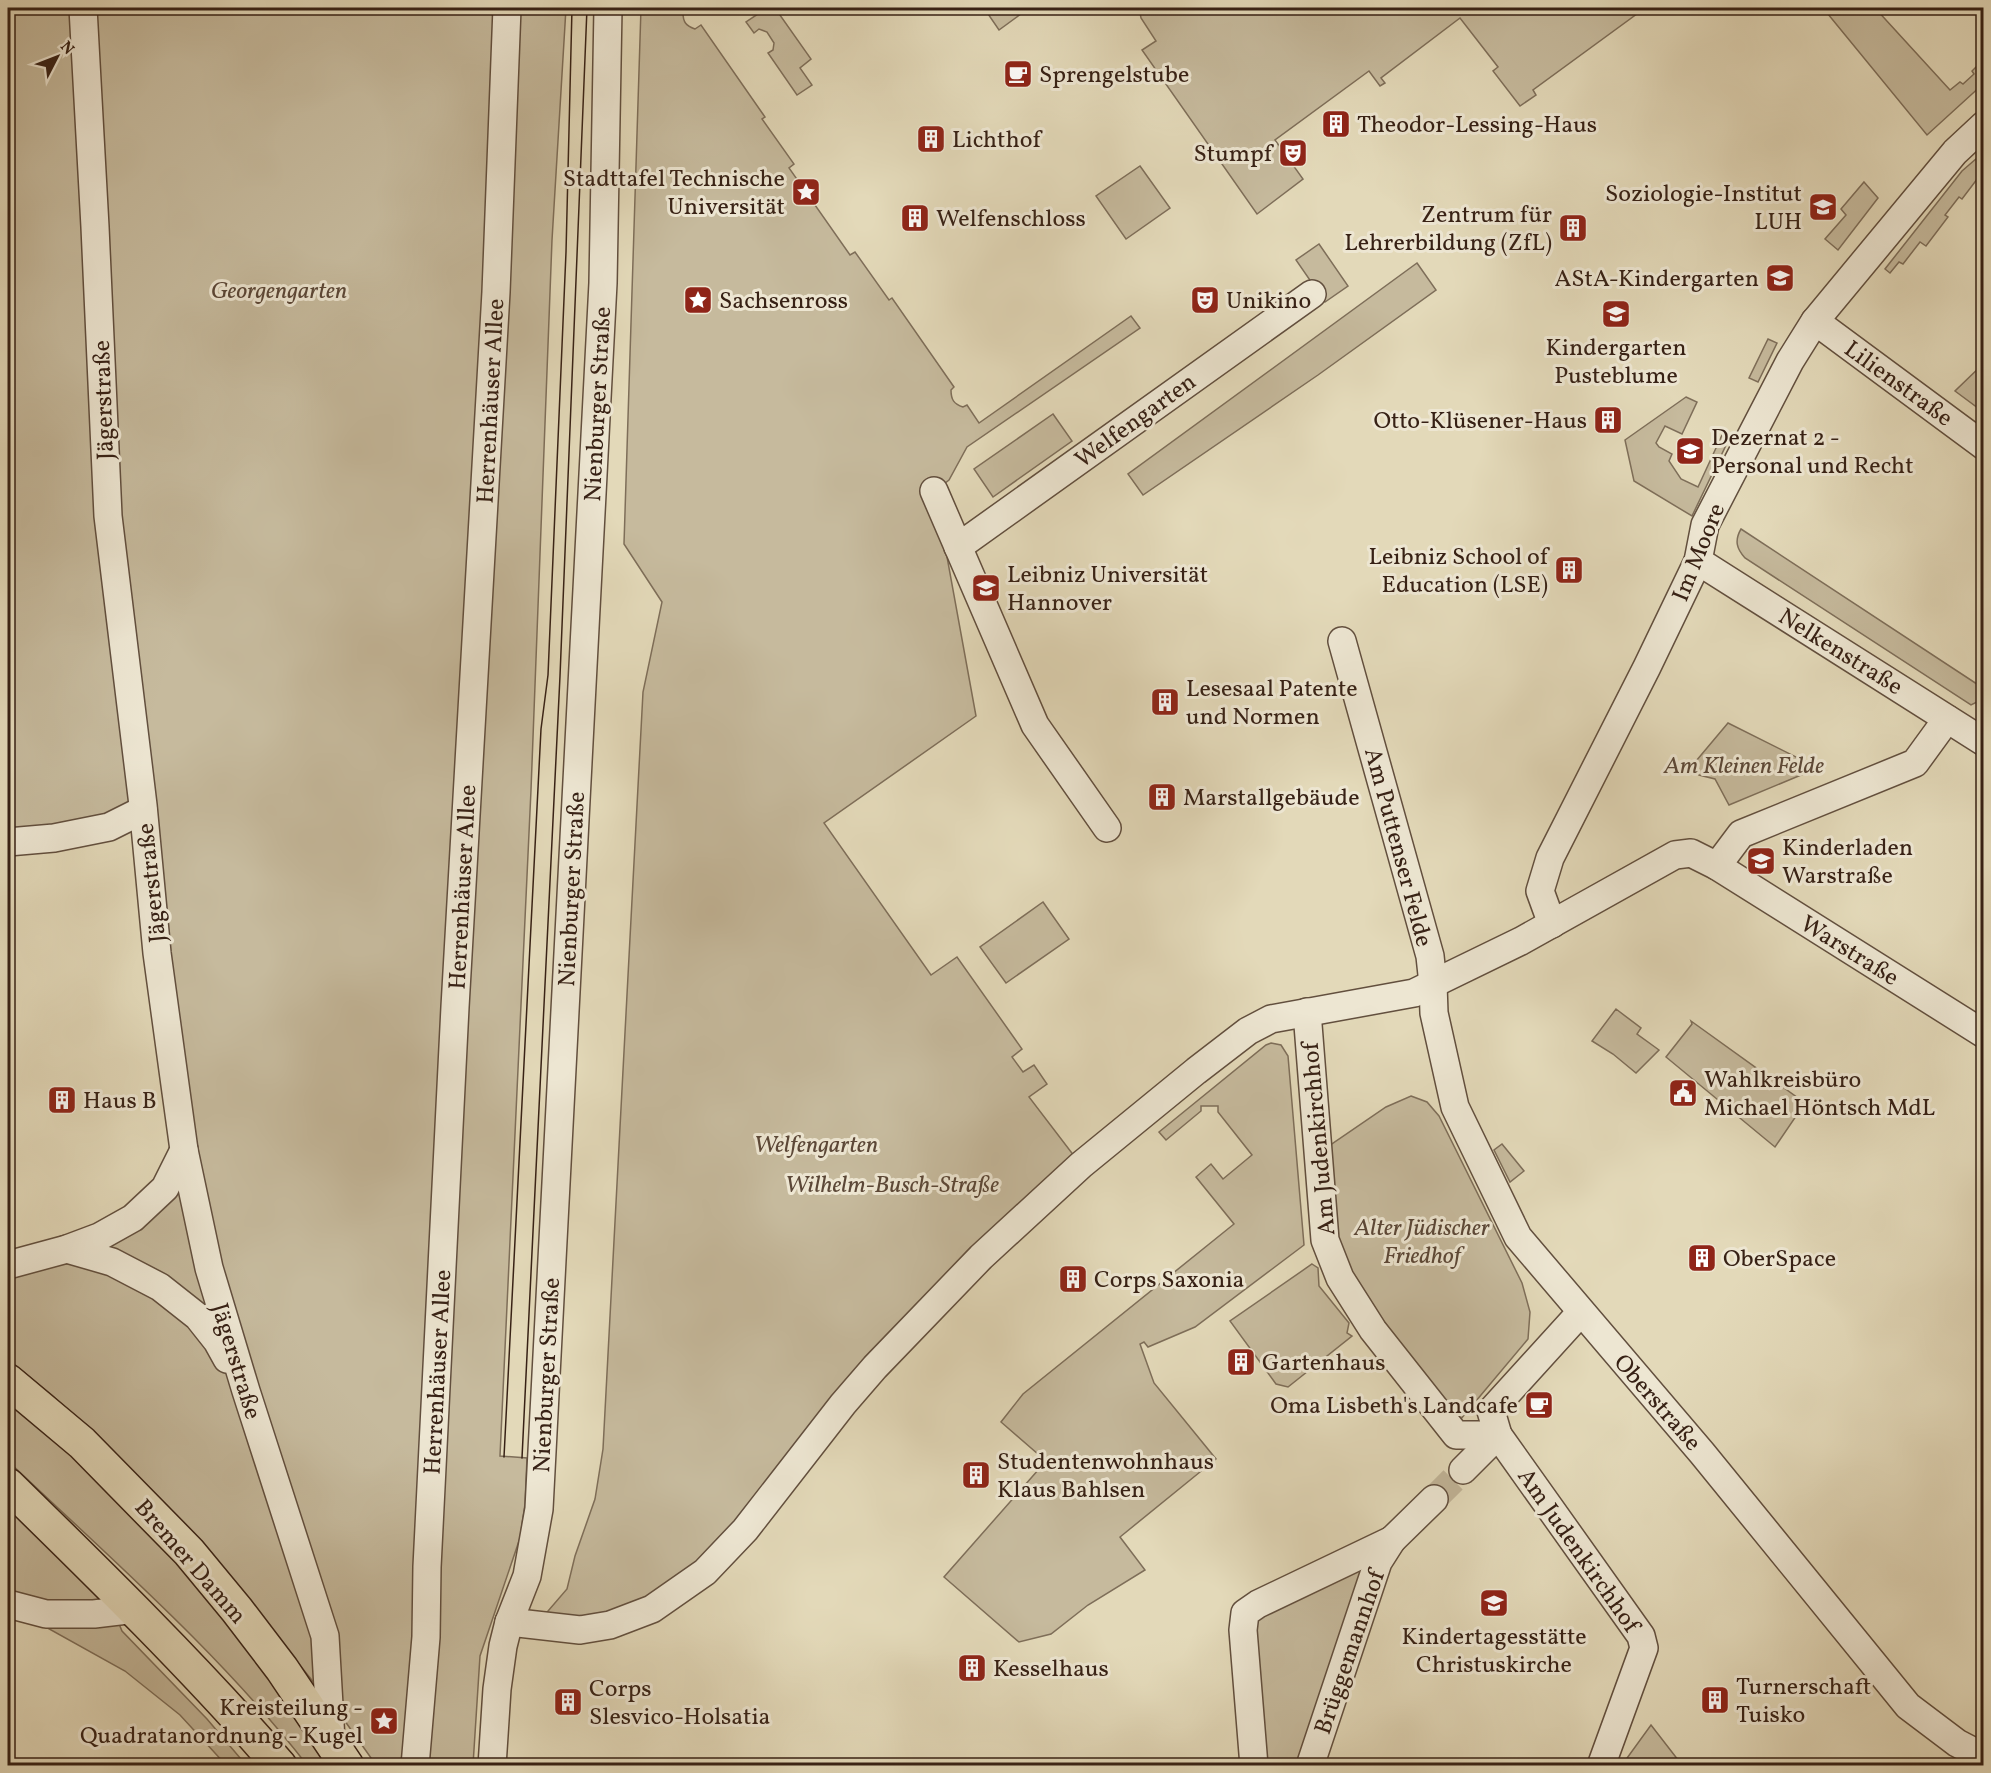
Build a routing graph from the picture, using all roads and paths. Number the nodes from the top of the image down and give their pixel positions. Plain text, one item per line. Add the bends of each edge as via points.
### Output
1 (83, 8) edge
2 (507, 8) edge
3 (608, 8) edge
4 (1983, 125) edge
5 (1312, 294) dead end
6 (1815, 321) junction
7 (1983, 446) edge
8 (934, 491) dead end
9 (958, 547) junction
10 (1698, 561) junction
11 (1342, 641) dead end
12 (1947, 719) junction
13 (1983, 742) edge
14 (143, 810) junction
15 (1107, 828) dead end
16 (8, 842) edge
17 (1717, 866) junction
18 (1551, 924) junction
19 (1433, 984) junction
20 (1307, 1012) junction
21 (1983, 1034) edge
22 (184, 1150) junction
23 (67, 1249) junction
24 (8, 1265) edge
25 (1581, 1312) junction
26 (8, 1381) edge
27 (246, 1391) junction
28 (1498, 1434) junction
29 (1462, 1470) tunnel mouth
30 (8, 1485) edge
31 (1434, 1499) tunnel mouth
32 (1392, 1540) junction
33 (8, 1604) edge
34 (135, 1609) junction
35 (509, 1622) junction
36 (339, 1753) edge
37 (1983, 1757) edge
38 (280, 1766) edge
39 (415, 1766) edge
40 (492, 1766) edge
41 (1254, 1766) edge
42 (1310, 1766) edge
43 (1601, 1766) edge

1 - 14 street, Jägerstraße via 108,516
2 - 39 street, Herrenhäuser Allee via 496,292 455,1007 426,1637
3 - 35 street, Nienburger Straße via 603,283 539,1509 527,1576
4 - 6 street, Im Moore via 1955,152
5 - 9 street, Welfengarten
6 - 7 street, Lilienstraße
6 - 10 street, Im Moore via 1781,377 1705,525
8 - 9 street
9 - 15 street via 1035,725
10 - 12 street, Nelkenstraße
10 - 18 street, Im Moore via 1550,858 1540,891
11 - 19 street, Am Puttenser Felde via 1430,956
12 - 13 street, Nelkenstraße
12 - 17 street via 1915,763 1741,834
14 - 16 street via 109,827
14 - 22 street, Jägerstraße via 157,953
17 - 18 street via 1691,853 1676,855
17 - 21 street, Warstraße
18 - 19 street
19 - 20 street via 1414,993
19 - 25 street, Oberstraße via 1434,1013 1455,1107 1518,1237
20 - 28 street, Am Judenkirchhof via 1325,1240 1340,1278 1373,1330 1456,1435
20 - 35 street via 1271,1019 1248,1031 1081,1165 989,1249 869,1374 732,1545 679,1592 652,1610 610,1625 580,1630
22 - 23 street via 165,1188 133,1218
22 - 27 street, Jägerstraße via 209,1268
23 - 24 street
23 - 27 street via 112,1262 160,1287 198,1317
25 - 28 street, Am Judenkirchhof via 1491,1411
25 - 37 street, Oberstraße via 1702,1453 1908,1706 1957,1743
26 - 36 main road, Bremer Damm via 82,1443 189,1552 282,1669
27 - 36 street, Jägerstraße via 325,1636
28 - 29 street
28 - 43 street, Am Judenkirchhof via 1641,1636 1644,1648
30 - 34 main road
31 - 32 street, Brüggemannhof
32 - 41 street, Brüggemannhof via 1245,1613
32 - 42 street, Brüggemannhof via 1378,1562
33 - 34 street via 45,1614
34 - 38 main road
35 - 40 street, Nienburger Straße via 497,1689

